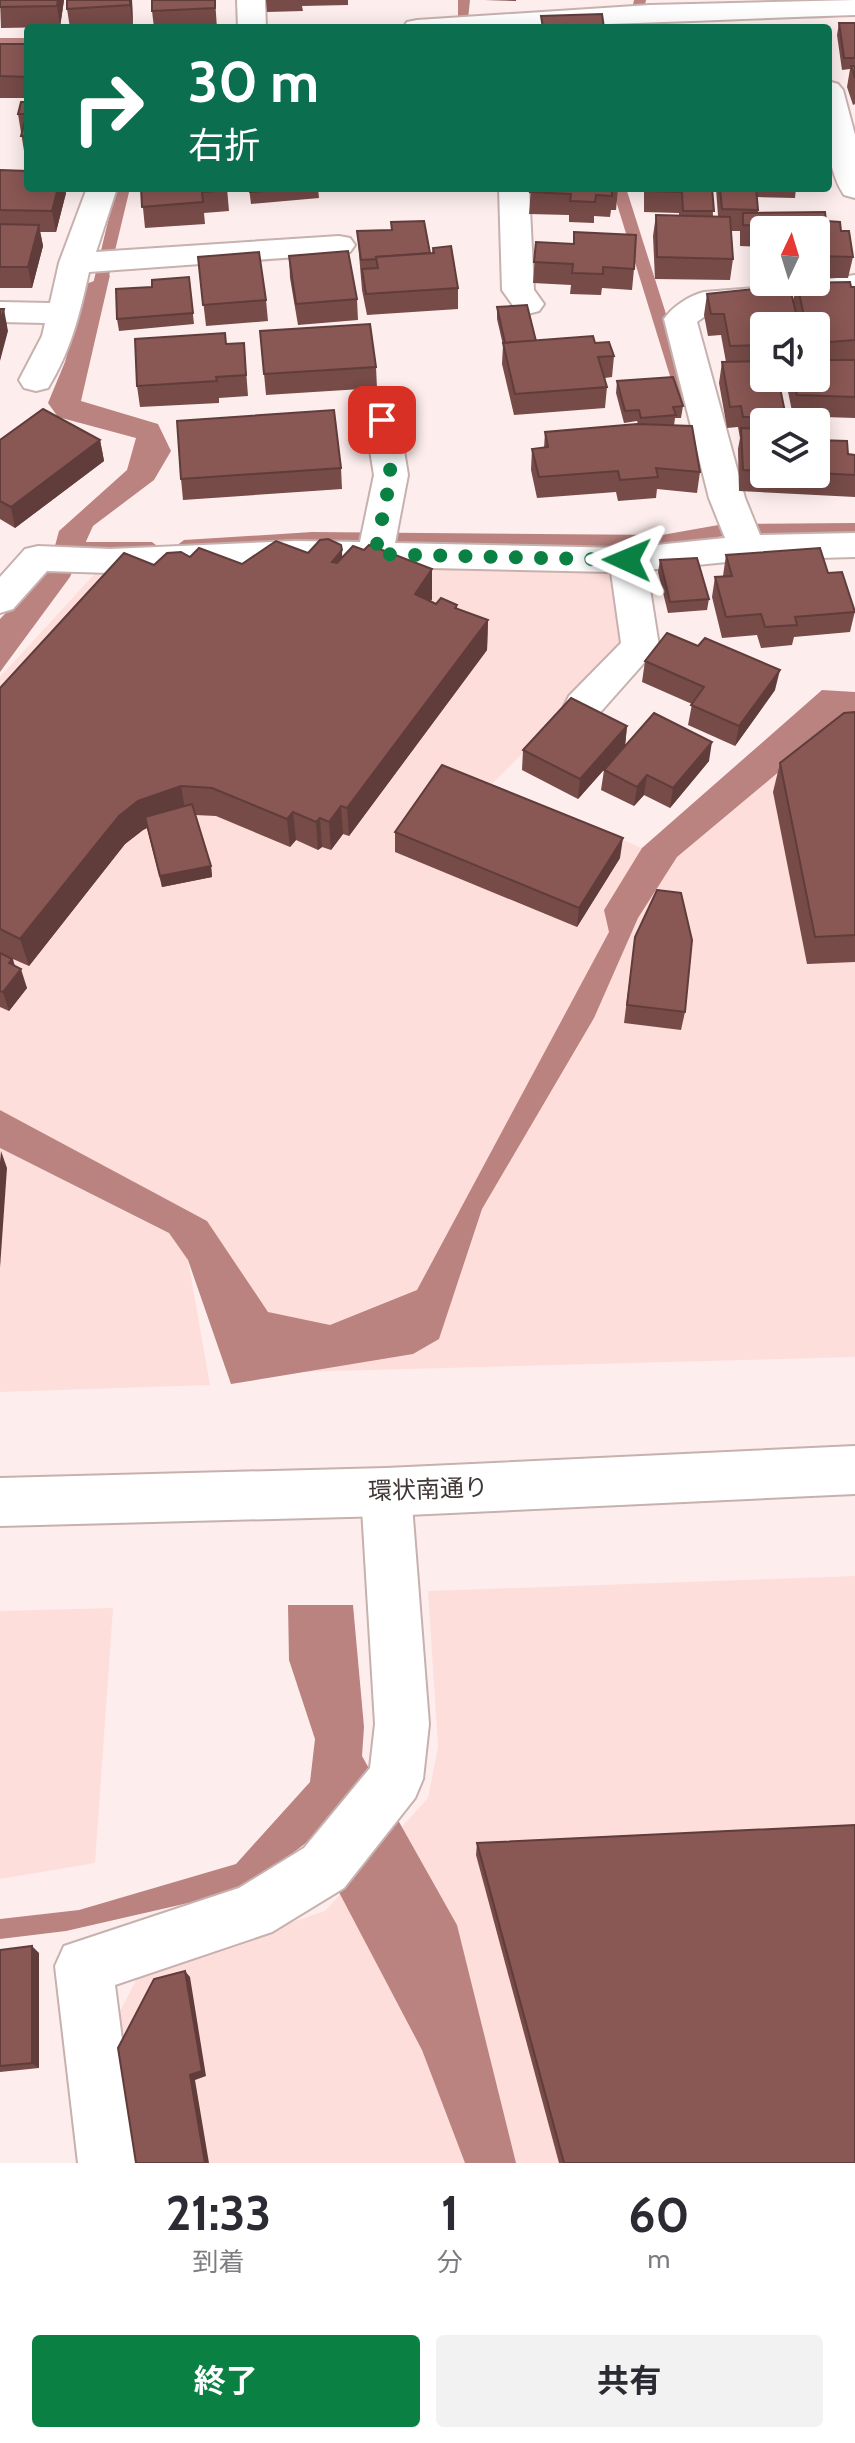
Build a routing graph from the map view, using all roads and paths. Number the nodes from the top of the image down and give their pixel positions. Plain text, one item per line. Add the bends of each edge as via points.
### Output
1 (251, 0) edge
2 (855, 7) edge
3 (807, 12) edge
4 (252, 24) edge
5 (476, 24) edge
6 (832, 105) edge
7 (855, 189) edge
8 (101, 192) edge
9 (514, 192) edge
10 (339, 245) dead end
11 (75, 263) junction
12 (855, 285) edge
13 (528, 304) edge
14 (0, 312) edge
15 (63, 313) junction
16 (36, 380) dead end
17 (382, 420) dead end
18 (742, 534) junction
19 (377, 544) junction
20 (855, 545) edge
21 (627, 560) junction
22 (0, 600) edge
23 (583, 706) edge
24 (855, 1470) edge
25 (386, 1492) junction
26 (0, 1502) edge
27 (108, 2163) edge

1 - 4 main road
2 - 3 main road
3 - 5 main road via 638,13
6 - 7 main road
8 - 11 main road
9 - 13 main road via 518,290
10 - 11 main road
11 - 15 main road
12 - 18 main road via 704,302 680,319 727,498
14 - 15 main road
15 - 16 main road
17 - 19 main road via 391,475
18 - 20 main road
18 - 21 main road
19 - 21 main road
19 - 22 main road via 295,553 38,558
21 - 23 main road via 640,646
24 - 25 main road, 環状南通り
25 - 26 main road, 環状南通り
25 - 27 main road via 402,1724 396,1779 324,1868 252,1912 84,1966

